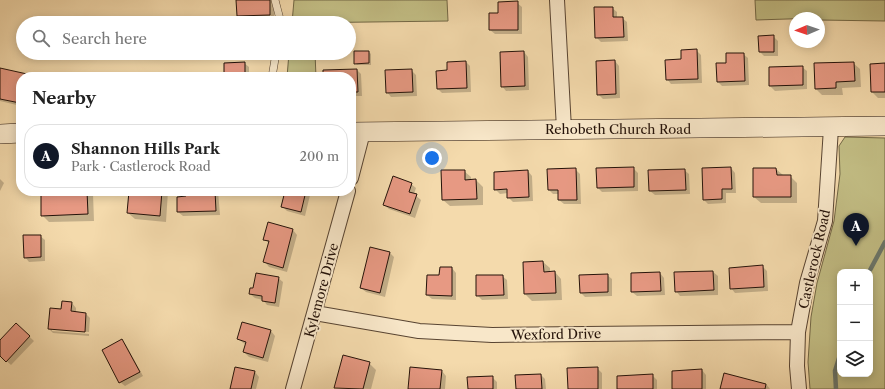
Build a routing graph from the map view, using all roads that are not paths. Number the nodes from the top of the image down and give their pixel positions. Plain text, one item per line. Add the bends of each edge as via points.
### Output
1 (275, 0) edge
2 (557, 0) edge
3 (279, 16) edge
4 (275, 60) edge
5 (273, 72) edge
6 (885, 126) edge
7 (831, 128) junction
8 (564, 129) junction
9 (357, 132) edge
10 (16, 133) edge
11 (0, 134) edge
12 (347, 196) edge
13 (314, 312) junction
14 (798, 332) junction
15 (293, 389) edge
16 (800, 389) edge

1 - 3 lane
2 - 8 street
4 - 5 lane
6 - 7 street, Rehobeth Church Road
7 - 8 street, Rehobeth Church Road
7 - 14 street, Castlerock Road via 825,221 807,283
8 - 9 street, Rehobeth Church Road
10 - 11 street
12 - 13 street, Kylemore Drive
13 - 14 street, Wexford Drive via 419,331 492,335
13 - 15 street, Kylemore Drive
14 - 16 street, Castlerock Road via 797,366

